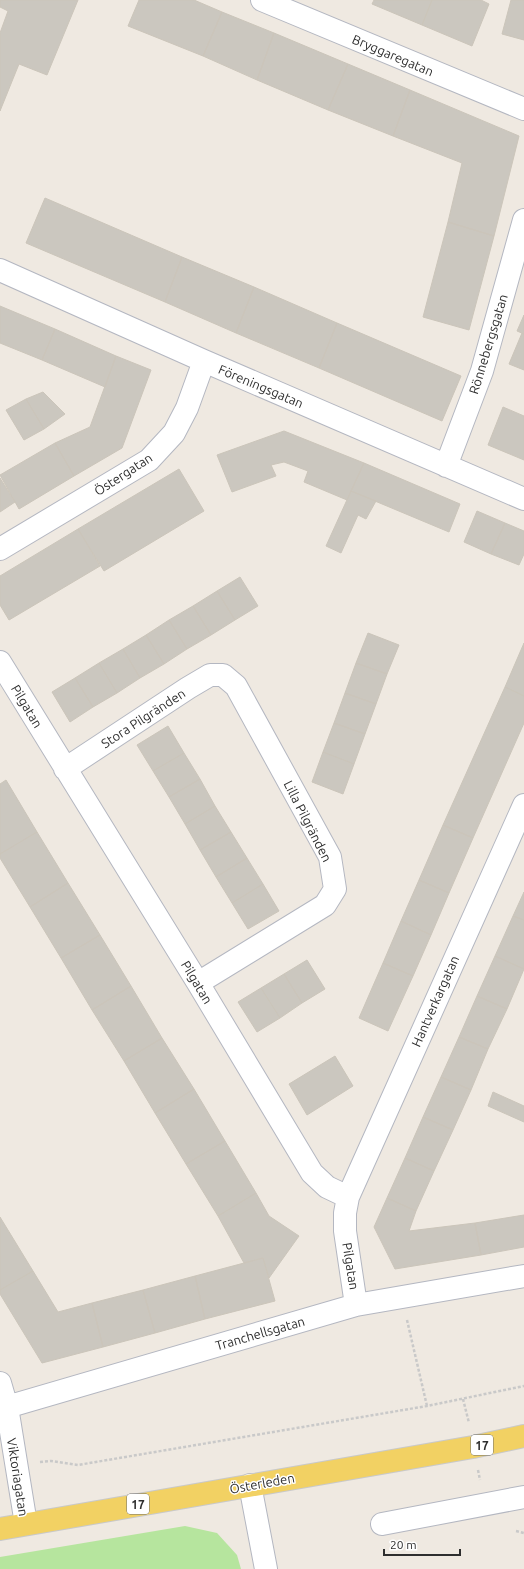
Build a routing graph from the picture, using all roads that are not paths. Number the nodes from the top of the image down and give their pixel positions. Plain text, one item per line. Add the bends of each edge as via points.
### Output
1 (262, 0) edge
2 (524, 109) edge
3 (524, 220) edge
4 (0, 270) edge
5 (204, 361) junction
6 (446, 466) junction
7 (524, 499) edge
8 (0, 549) edge
9 (0, 662) edge
10 (223, 675) joint
11 (65, 769) junction
12 (524, 805) edge
13 (198, 983) junction
14 (348, 1197) junction
15 (524, 1276) edge
16 (356, 1305) junction
17 (0, 1383) edge
18 (3, 1408) edge
19 (524, 1436) edge
20 (250, 1485) junction
21 (524, 1497) edge
22 (26, 1524) junction
23 (382, 1524) dead end
24 (0, 1529) edge
25 (266, 1569) edge

1 - 2 street, Bryggaregatan
3 - 6 street, Rönnebergsgatan via 482,371
4 - 5 street, Föreningsgatan
5 - 6 street, Föreningsgatan
5 - 8 street, Östergatan via 187,408 174,433 149,460
6 - 7 street, Föreningsgatan
9 - 11 street, Pilgatan
10 - 11 street, Stora Pilgränden via 210,675 188,688
10 - 13 street, Lilla Pilgränden via 236,686 317,831 330,858 335,888 326,905
11 - 13 street, Pilgatan
12 - 14 street, Hantverkargatan
13 - 14 street, Pilgatan via 312,1173 327,1187
14 - 16 street, Pilgatan via 345,1231
15 - 16 street, Tranchellsgatan
16 - 18 street, Tranchellsgatan
17 - 18 street, Viktoriagatan
18 - 22 street, Viktoriagatan via 17,1466
19 - 20 main road, Österleden / 17
20 - 22 main road, Österleden / 17
20 - 25 street
21 - 23 street
22 - 24 main road, Österleden / 17

